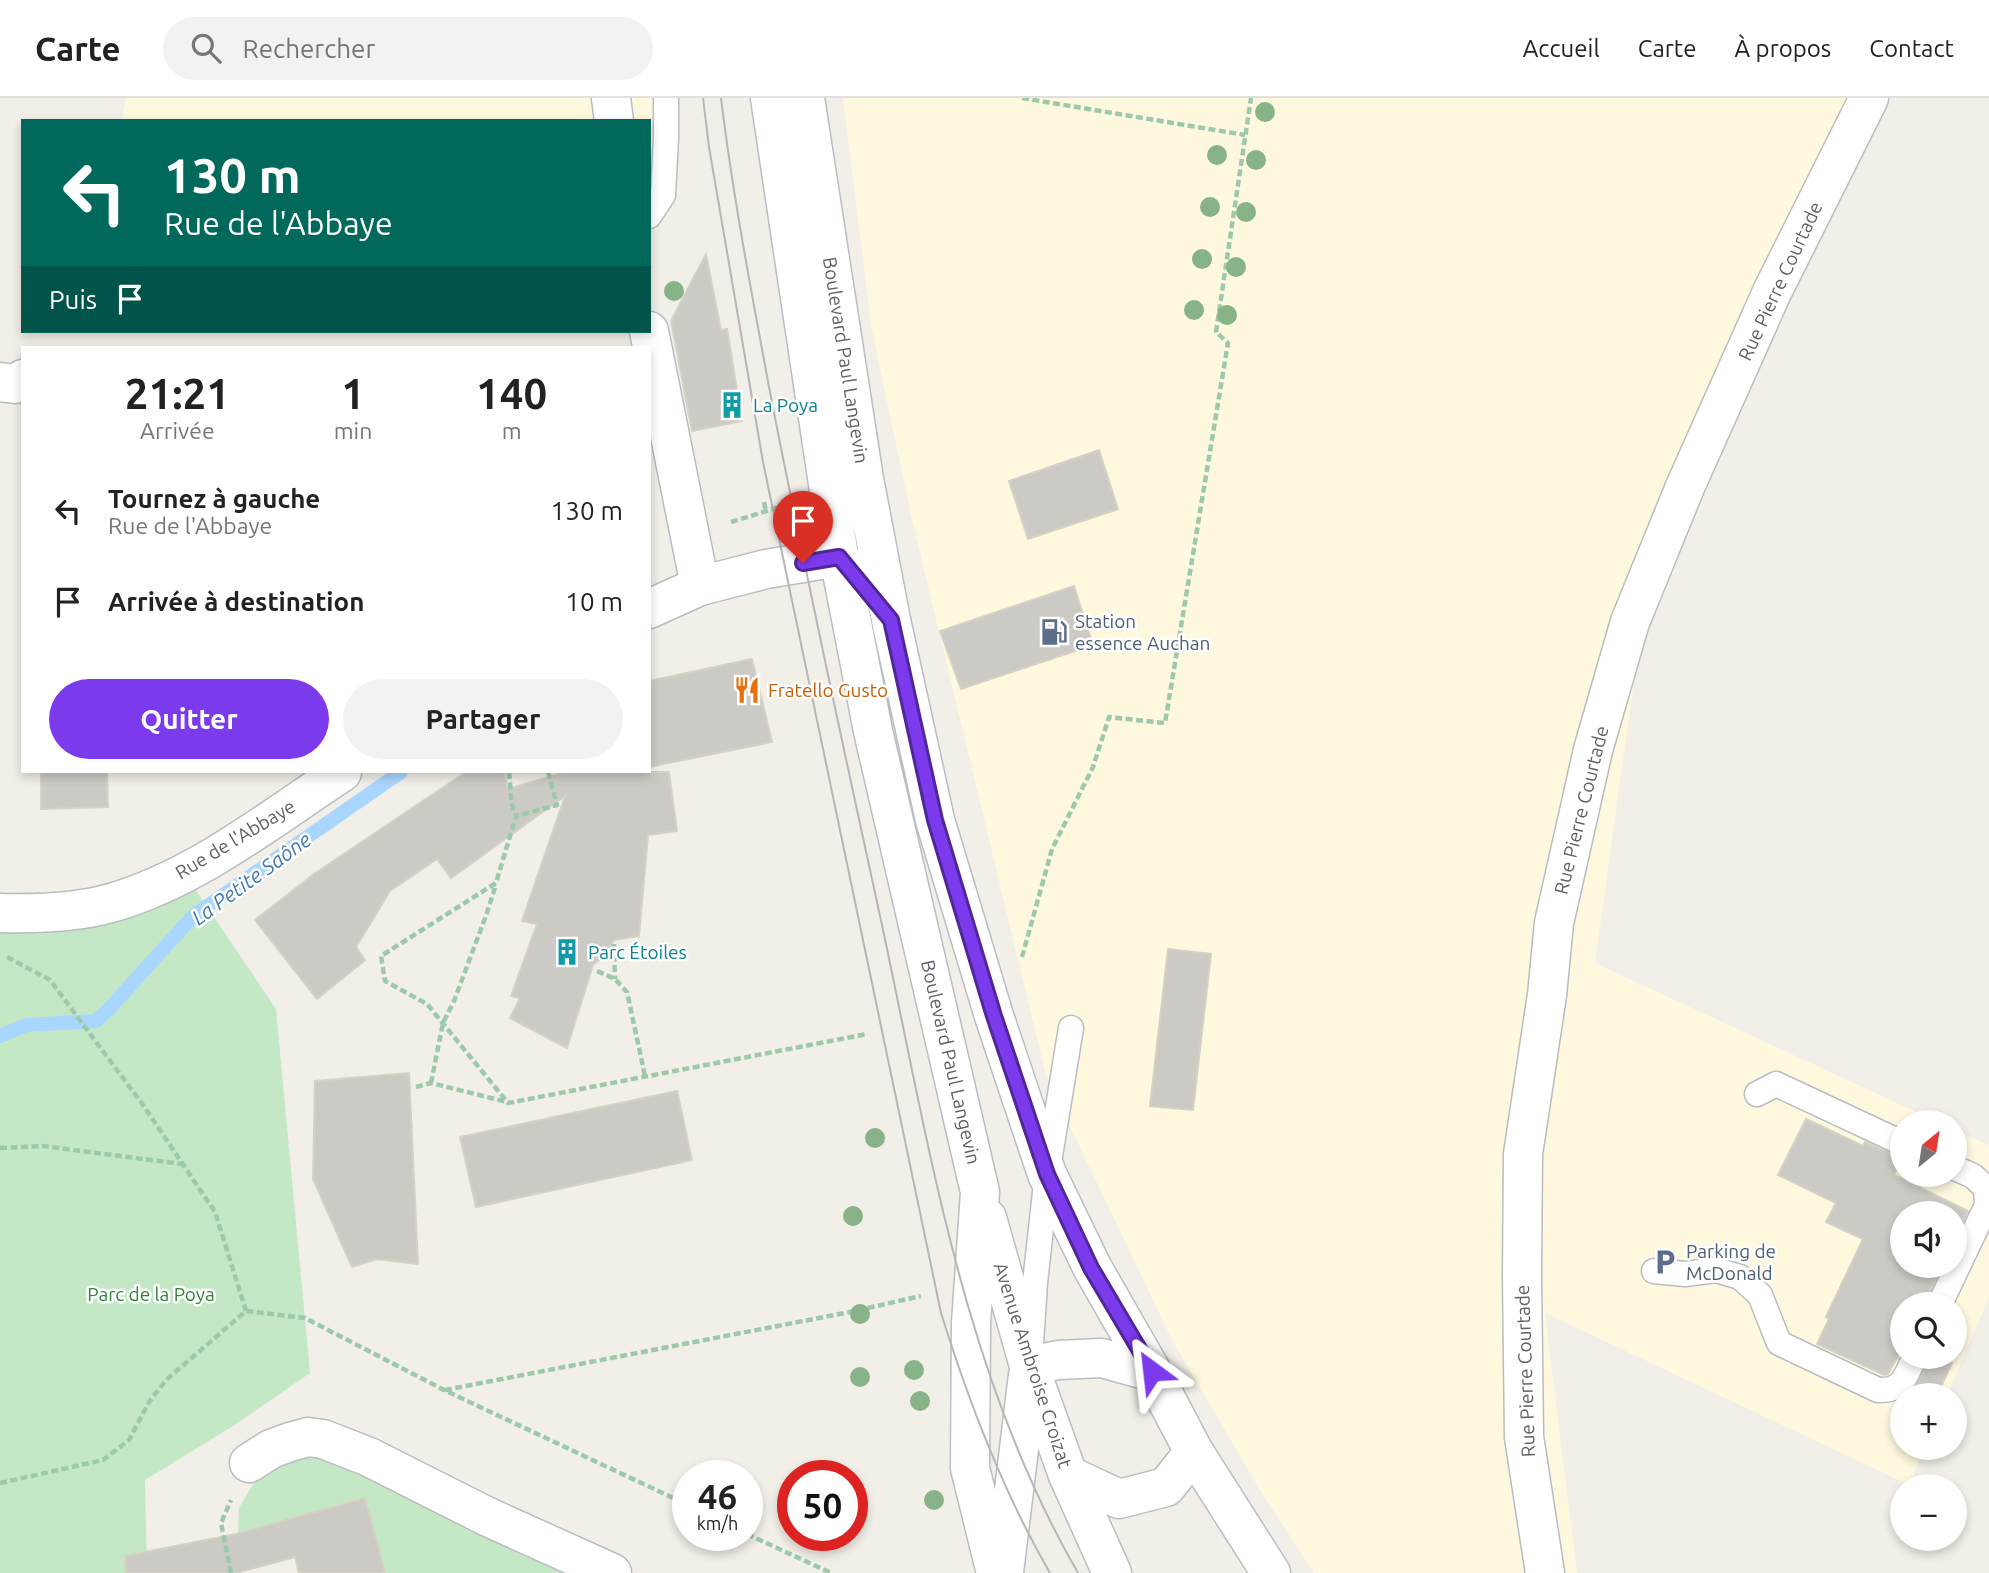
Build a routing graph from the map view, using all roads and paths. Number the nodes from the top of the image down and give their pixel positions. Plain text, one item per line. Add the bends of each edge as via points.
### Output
1 (611, 98) edge
2 (666, 98) edge
3 (770, 98) edge
4 (805, 98) edge
5 (1022, 98) edge
6 (1251, 98) edge
7 (1869, 98) edge
8 (614, 119) edge
9 (1245, 135) junction
10 (651, 213) edge
11 (649, 333) edge
12 (21, 380) edge
13 (0, 382) edge
14 (764, 502) dead end
15 (766, 512) dead end
16 (839, 557) junction
17 (700, 586) junction
18 (651, 608) edge
19 (891, 620) junction
20 (340, 773) edge
21 (509, 773) edge
22 (548, 773) edge
23 (516, 816) junction
24 (496, 883) junction
25 (0, 913) edge
26 (614, 944) dead end
27 (1, 954) edge
28 (1012, 965) dead end
29 (597, 971) dead end
30 (615, 979) junction
31 (443, 1023) junction
32 (1071, 1028) dead end
33 (867, 1034) dead end
34 (645, 1076) junction
35 (430, 1083) junction
36 (416, 1087) dead end
37 (1757, 1094) dead end
38 (508, 1102) junction
39 (1890, 1137) edge
40 (0, 1148) edge
41 (183, 1164) junction
42 (1047, 1174) junction
43 (1967, 1174) edge
44 (980, 1192) junction
45 (1654, 1271) dead end
46 (1946, 1292) edge
47 (921, 1296) dead end
48 (246, 1311) junction
49 (1029, 1366) junction
50 (1909, 1369) edge
51 (1152, 1371) junction
52 (444, 1390) junction
53 (1194, 1452) junction
54 (248, 1463) joint
55 (1068, 1475) junction
56 (0, 1483) edge
57 (672, 1497) edge
58 (763, 1541) edge
59 (1263, 1566) edge
60 (231, 1573) edge
61 (612, 1573) edge
62 (831, 1573) edge
63 (996, 1573) edge
64 (1004, 1573) edge
65 (1112, 1573) edge
66 (1545, 1573) edge

1 - 8 street
2 - 10 lane via 663,195
3 - 16 street, Boulevard Paul Langevin
4 - 19 street, Boulevard Paul Langevin via 864,479
5 - 9 path
6 - 9 path
7 - 66 street, Rue Pierre Courtade via 1772,292 1630,622 1594,750 1554,923 1523,1154 1524,1437
9 - 28 path via 1216,332 1228,343 1165,723 1110,717 1093,767 1052,849 1022,957
11 - 17 street
12 - 13 street
14 - 15 path
16 - 17 street
16 - 19 street, Boulevard Paul Langevin
16 - 44 street, Boulevard Paul Langevin via 873,731
17 - 18 street
19 - 42 street, Boulevard Paul Langevin via 935,820
20 - 25 street, Rue de l'Abbaye via 220,853 161,884 111,903 60,912
21 - 23 path
22 - 23 path via 557,805
23 - 24 path
24 - 31 path
24 - 31 path via 381,956 385,981 428,1004
26 - 30 path
27 - 41 path via 50,980
29 - 30 path
30 - 34 path via 627,992
31 - 35 path
31 - 38 path
32 - 42 lane
33 - 34 path
34 - 38 path
35 - 36 path
35 - 38 path
37 - 39 lane via 1776,1084
40 - 41 path via 43,1146
41 - 48 path via 215,1212
42 - 49 lane
42 - 51 street, Boulevard Paul Langevin via 1091,1268
43 - 46 lane via 1986,1188 1987,1205
44 - 49 street, Avenue Ambroise Croizat
44 - 63 street, Boulevard Paul Langevin via 971,1323 970,1468
45 - 50 lane via 1716,1270 1740,1277 1760,1295 1779,1343 1878,1390 1891,1391 1902,1384
47 - 52 path
48 - 52 path via 305,1318
48 - 56 path via 166,1380 129,1440 103,1460
49 - 51 street via 1102,1358
49 - 55 street, Avenue Ambroise Croizat
49 - 64 street
51 - 53 street, Boulevard Paul Langevin
52 - 57 path
53 - 55 street via 1166,1487 1119,1500
53 - 59 street, Boulevard Paul Langevin
54 - 60 path via 221,1523
54 - 61 street via 290,1442 323,1439
55 - 65 street, Avenue Ambroise Croizat
58 - 62 path

